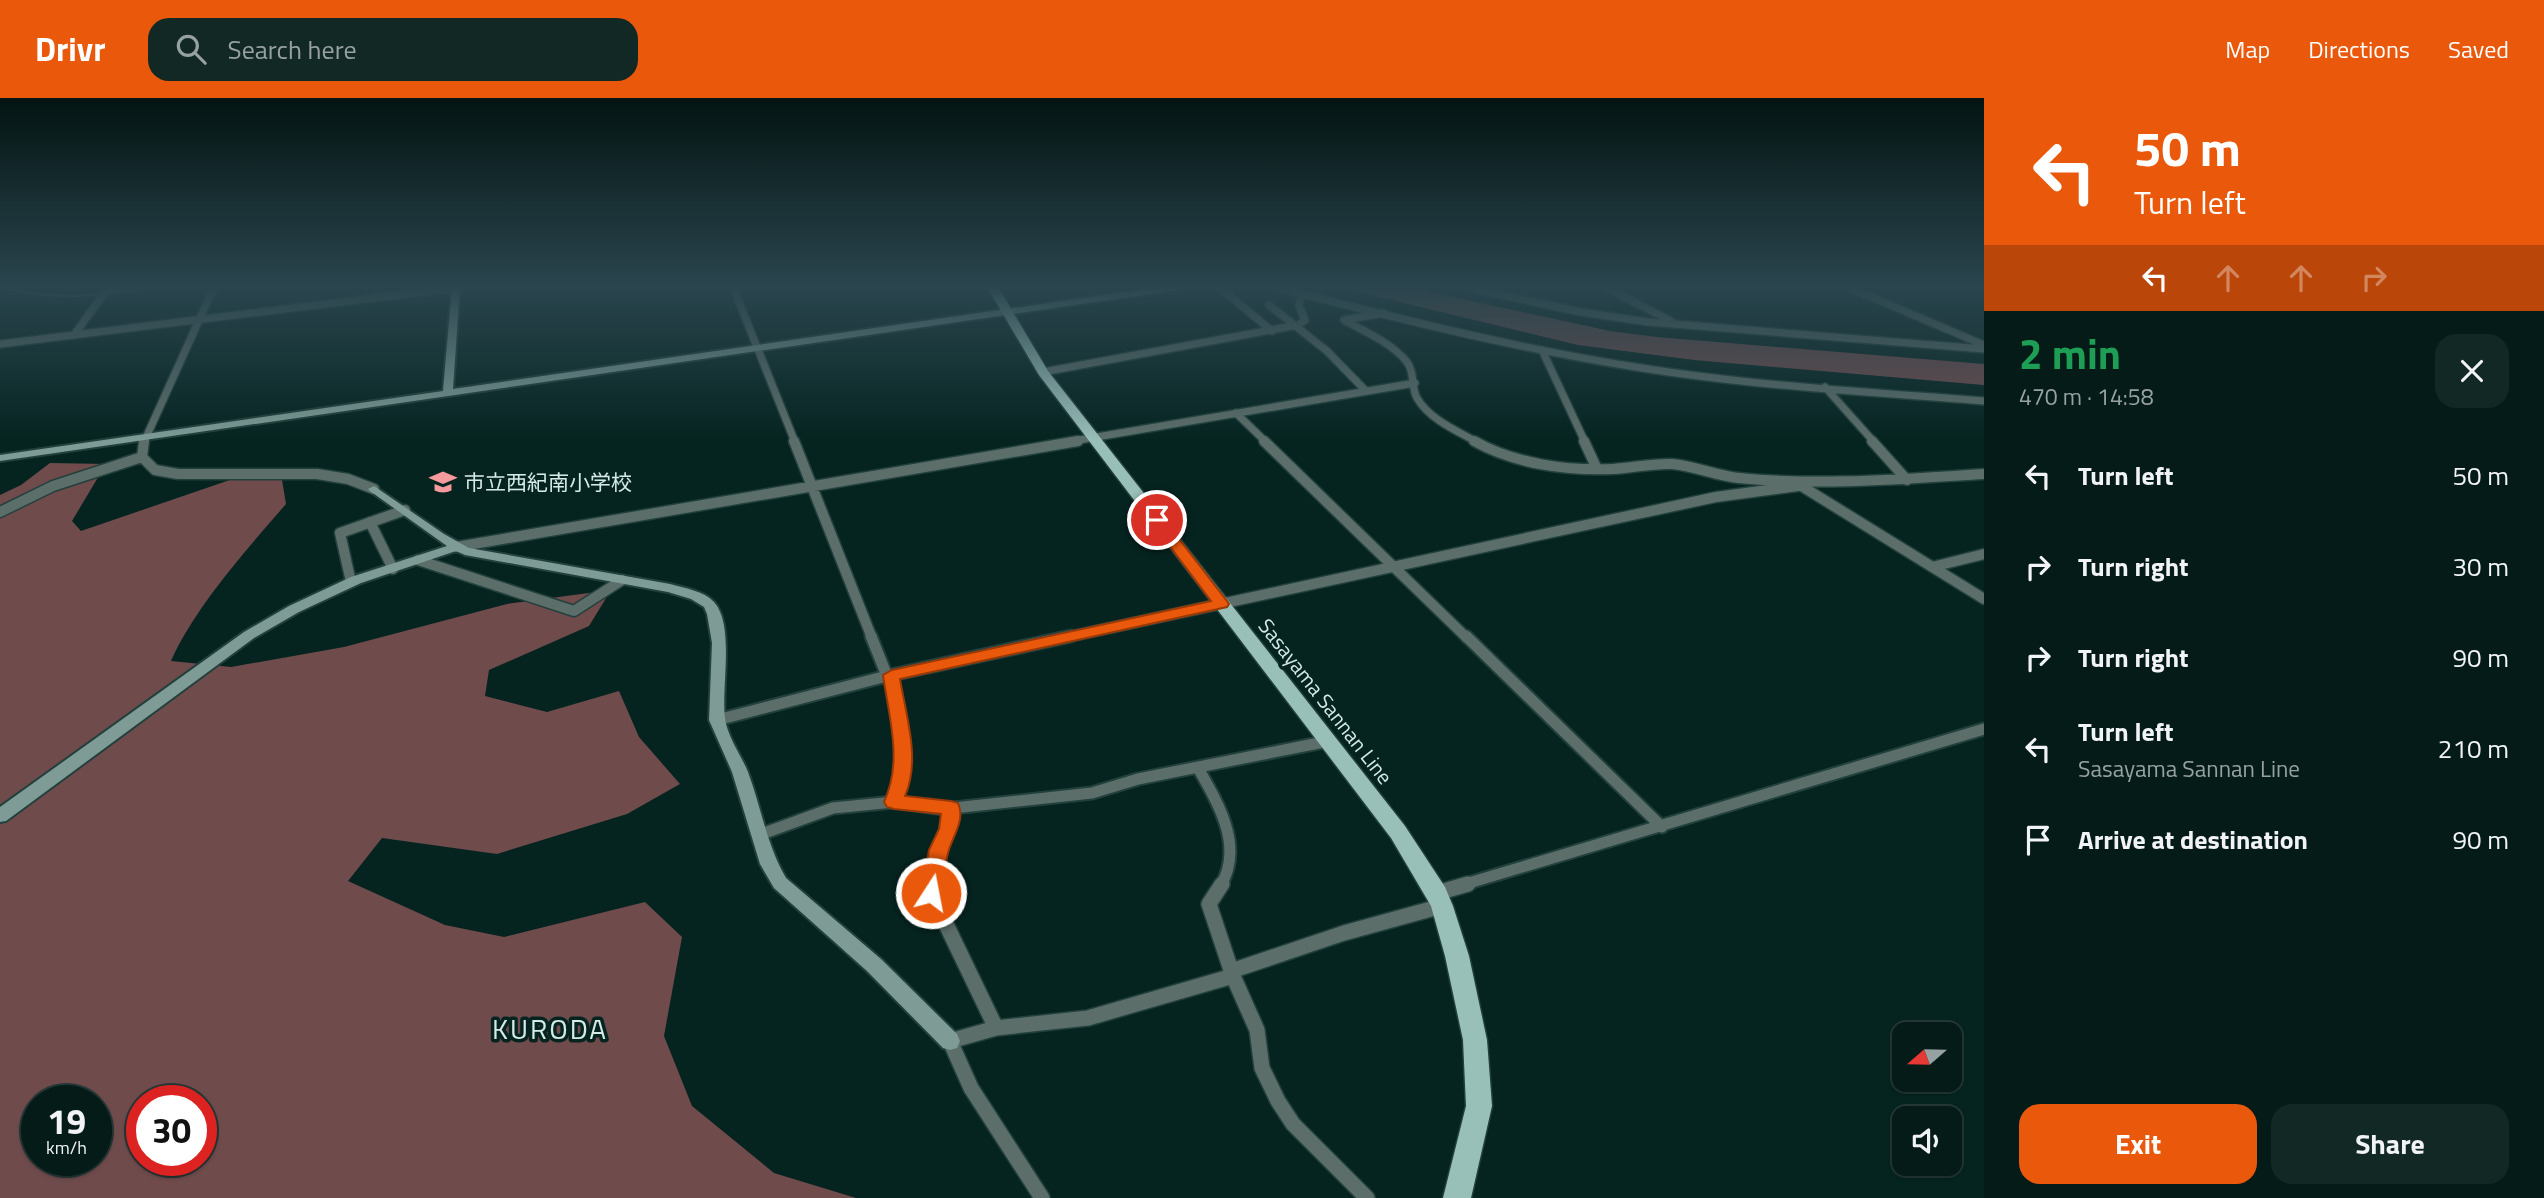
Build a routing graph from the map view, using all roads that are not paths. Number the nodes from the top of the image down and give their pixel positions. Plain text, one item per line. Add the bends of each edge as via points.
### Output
1 (47, 338) edge
2 (191, 338) edge
3 (452, 338) edge
4 (752, 338) edge
5 (821, 338) edge
6 (1023, 338) edge
7 (1231, 338) edge
8 (1309, 338) edge
9 (1377, 338) edge
10 (1492, 338) edge
11 (1868, 338) edge
12 (1964, 338) edge
13 (0, 344) edge
14 (1984, 347) edge
15 (756, 348) junction
16 (1542, 350) junction
17 (1043, 372) junction
18 (1415, 383) junction
19 (1825, 387) junction
20 (1366, 390) junction
21 (448, 392) junction
22 (1984, 401) edge
23 (1236, 413) junction
24 (145, 437) junction
25 (1093, 437) junction
26 (142, 457) junction
27 (0, 458) edge
28 (1597, 468) junction
29 (1984, 474) edge
30 (1907, 480) junction
31 (1796, 484) junction
32 (811, 485) junction
33 (374, 489) joint
34 (405, 510) junction
35 (0, 512) edge
36 (370, 522) junction
37 (456, 547) junction
38 (1984, 554) edge
39 (418, 560) junction
40 (1394, 567) junction
41 (1932, 567) junction
42 (393, 569) junction
43 (622, 580) junction
44 (351, 582) junction
45 (1984, 599) edge
46 (1221, 604) junction
47 (889, 676) junction
48 (717, 720) junction
49 (1981, 733) edge
50 (1329, 741) junction
51 (1198, 768) junction
52 (894, 802) junction
53 (951, 808) junction
54 (0, 816) edge
55 (1662, 827) junction
56 (759, 835) junction
57 (1439, 899) junction
58 (1232, 974) junction
59 (996, 1028) junction
60 (950, 1041) junction
61 (1042, 1198) edge
62 (1367, 1198) edge
63 (1457, 1198) edge

1 - 13 street
2 - 24 street
3 - 21 street
4 - 15 street
5 - 15 street
6 - 17 main road, Sasayama Sannan Line
7 - 17 street
8 - 20 street
9 - 18 street via 1407,362
10 - 16 street
11 - 14 street
12 - 14 street
15 - 21 street
15 - 32 street
16 - 19 street via 1676,373
16 - 28 street
17 - 25 main road, Sasayama Sannan Line
18 - 20 street
18 - 28 street via 1416,397 1440,421 1494,452 1532,462
19 - 22 street
19 - 30 street
20 - 23 street
21 - 24 street
23 - 25 street
23 - 40 street
24 - 26 street
24 - 27 street
25 - 32 street
25 - 46 main road, Sasayama Sannan Line
26 - 33 street via 155,470 178,474 294,472 348,479
26 - 35 street via 53,486
28 - 31 street via 1671,464
29 - 30 street
30 - 31 street
31 - 40 street
31 - 41 street
32 - 37 street
32 - 47 street
33 - 34 street
34 - 36 street
34 - 37 street
36 - 42 street
36 - 44 street via 340,533
37 - 39 street
37 - 43 street
38 - 41 street
39 - 42 street
39 - 43 street via 574,611
40 - 46 street
40 - 55 street
41 - 45 street
42 - 44 street
43 - 48 street via 670,589 709,604 719,643
44 - 54 street via 249,635
46 - 47 street
46 - 50 main road, Sasayama Sannan Line
47 - 48 street
47 - 52 street via 904,760 902,784
48 - 56 street via 740,772
49 - 55 street
50 - 51 street
50 - 57 main road, Sasayama Sannan Line via 1398,832
51 - 53 street via 1091,793
51 - 58 street via 1221,809 1230,837 1228,872 1209,904
52 - 53 street
52 - 56 street via 833,808
53 - 59 street via 931,893
55 - 57 street
56 - 60 street via 780,883 874,965
57 - 58 street
57 - 63 main road, Sasayama Sannan Line via 1475,1040 1479,1106
58 - 59 street via 1088,1018
58 - 62 street via 1257,1030 1262,1068 1278,1101 1293,1124
59 - 60 street
60 - 61 street via 971,1088

